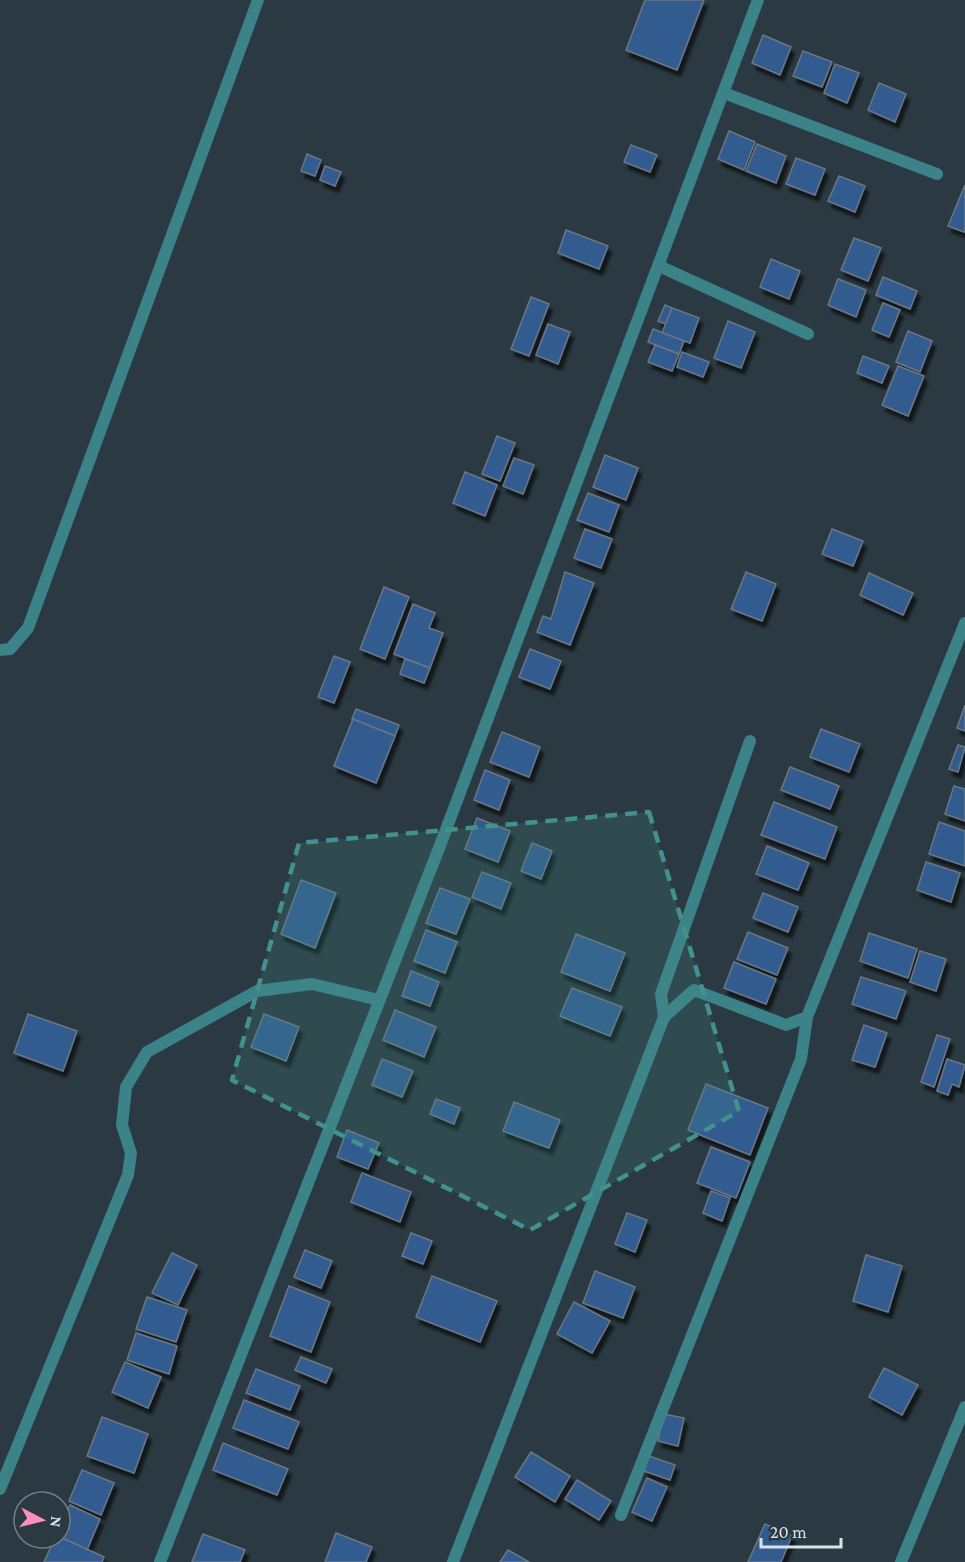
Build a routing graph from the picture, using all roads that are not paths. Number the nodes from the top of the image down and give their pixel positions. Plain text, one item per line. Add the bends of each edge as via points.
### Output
1 (258, 0) edge
2 (758, 0) edge
3 (724, 93) junction
4 (938, 174) dead end
5 (659, 266) junction
6 (808, 334) dead end
7 (965, 623) edge
8 (0, 650) edge
9 (750, 741) dead end
10 (380, 1000) junction
11 (664, 1017) junction
12 (807, 1017) junction
13 (965, 1407) edge
14 (0, 1489) edge
15 (621, 1515) dead end
16 (160, 1562) edge
17 (453, 1562) edge
18 (901, 1562) edge

1 - 8 street via 28,628 10,649
2 - 3 street
3 - 4 street
3 - 5 street
5 - 6 street
5 - 10 street
7 - 12 street
9 - 11 street via 661,994
10 - 14 street via 312,984 257,991 147,1052 126,1087 122,1125 131,1153 128,1175
10 - 16 street
11 - 12 street via 694,990 786,1025
11 - 17 street
12 - 15 street via 801,1059
13 - 18 street

